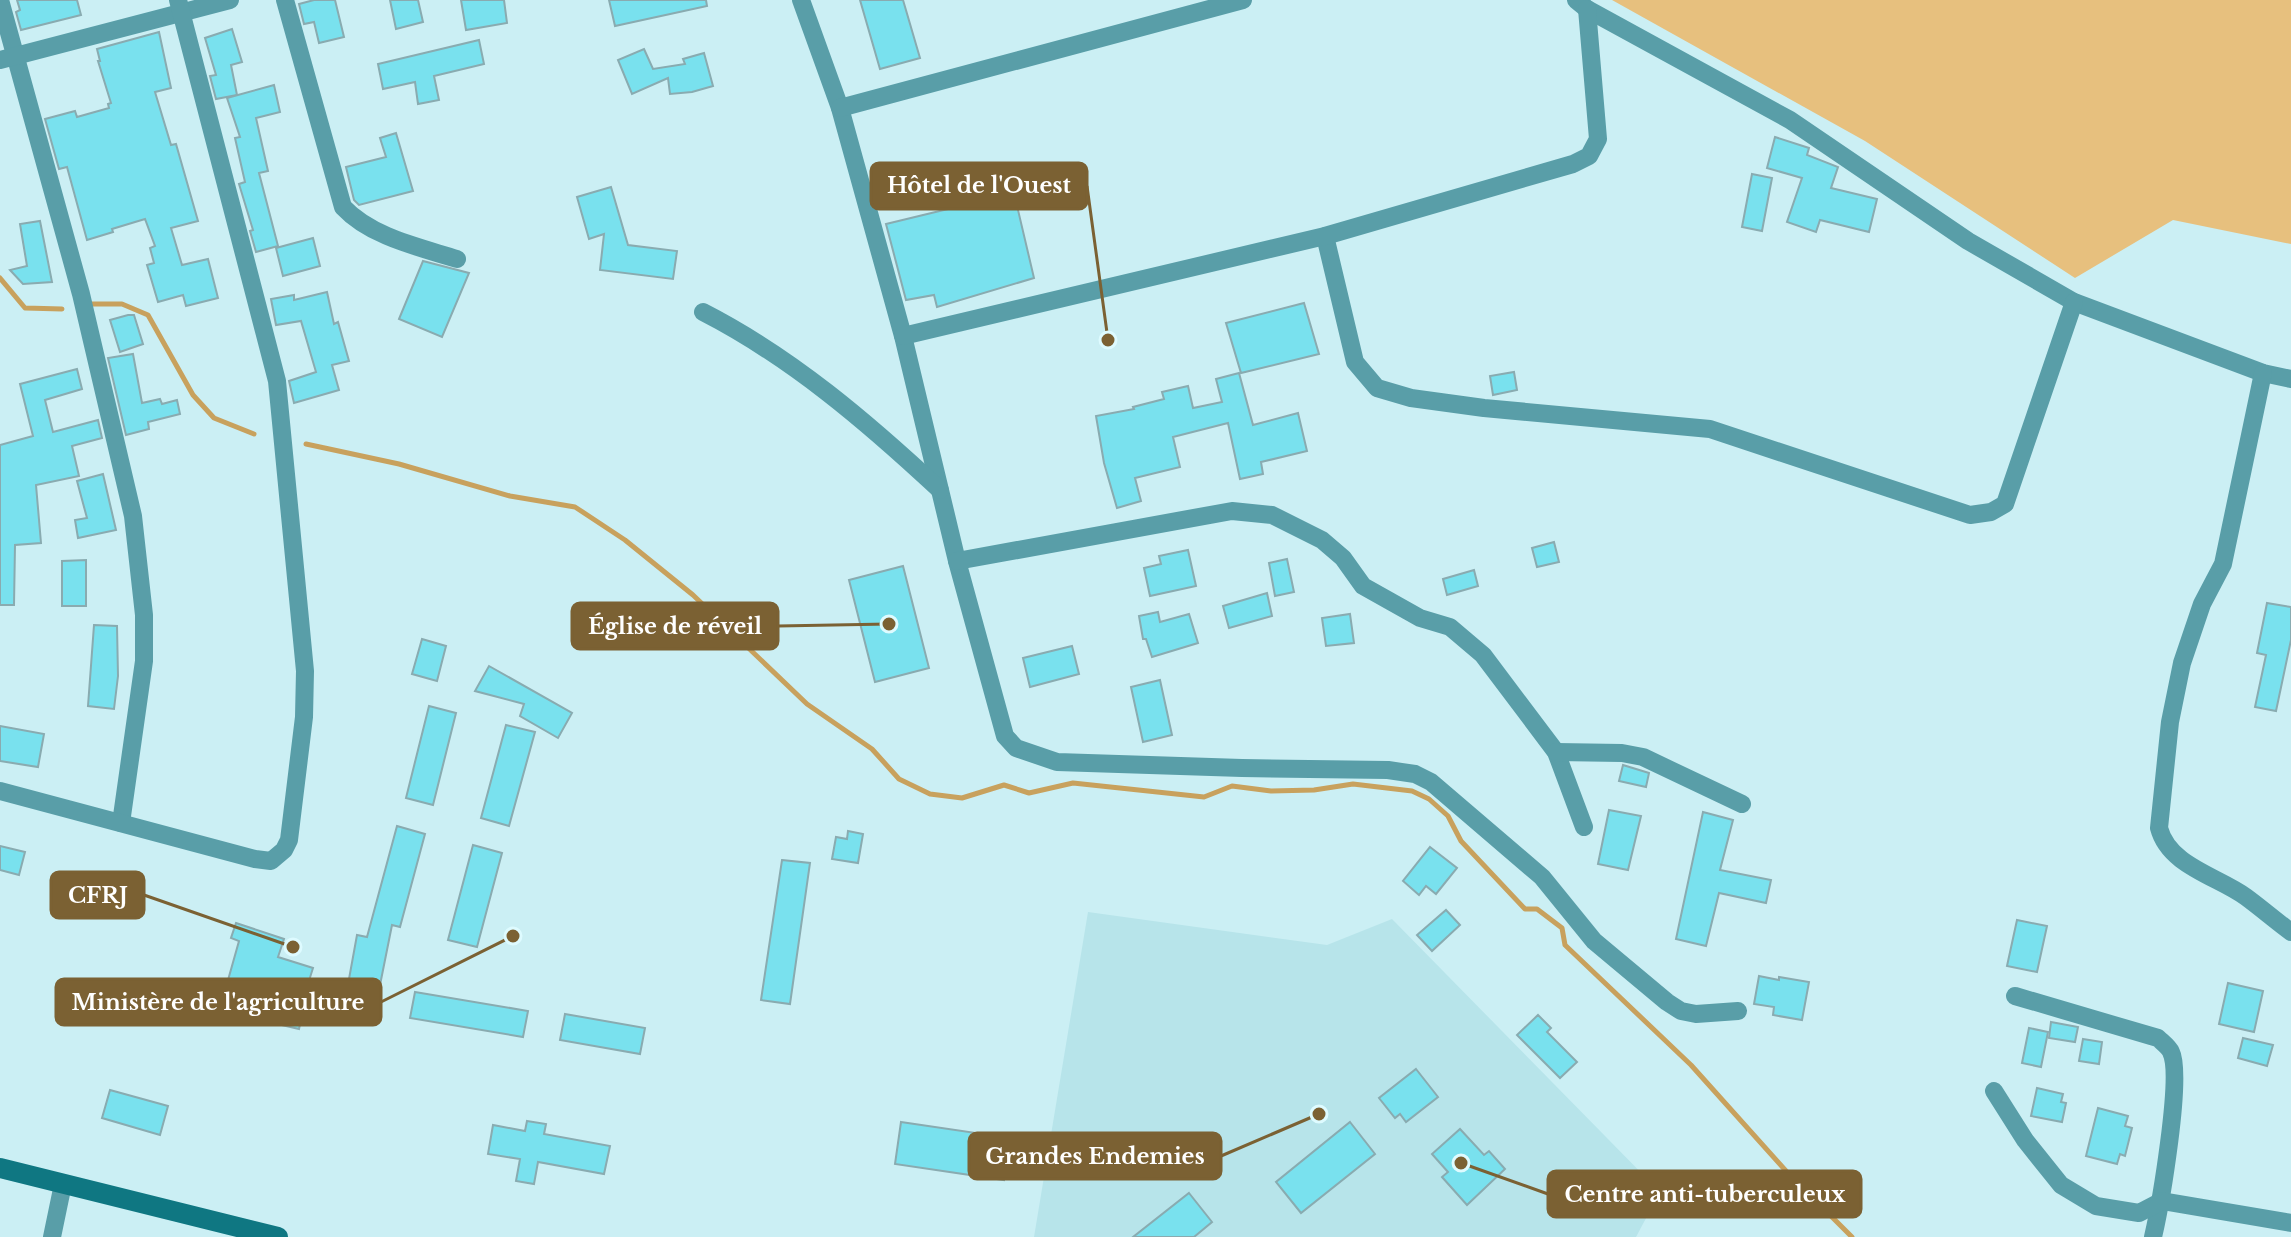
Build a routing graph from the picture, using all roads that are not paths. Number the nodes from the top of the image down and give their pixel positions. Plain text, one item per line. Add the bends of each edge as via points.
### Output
1 (0, 0) edge
2 (230, 0) edge
3 (285, 0) edge
4 (801, 0) edge
5 (1243, 0) edge
6 (1582, 4) edge
7 (179, 6) edge
8 (7, 58) edge
9 (840, 108) junction
10 (1325, 236) junction
11 (457, 259) dead end
12 (2074, 302) junction
13 (703, 312) dead end
14 (903, 336) junction
15 (2263, 373) junction
16 (2291, 379) edge
17 (940, 490) junction
18 (957, 561) junction
19 (1556, 752) junction
20 (0, 791) edge
21 (1742, 804) dead end
22 (121, 823) junction
23 (1584, 827) dead end
24 (2291, 932) edge
25 (2015, 996) dead end
26 (1738, 1011) dead end
27 (1994, 1091) dead end
28 (0, 1168) edge
29 (63, 1184) junction
30 (2162, 1201) junction
31 (2291, 1223) edge
32 (52, 1237) edge
33 (278, 1237) edge
34 (2153, 1237) edge

1 - 8 street
2 - 7 street
3 - 11 street via 343,207 354,220
4 - 9 street
5 - 9 street
6 - 10 street via 1598,139 1589,156
6 - 12 street via 1790,120 1968,241
7 - 8 street
7 - 22 street via 277,381 305,671 304,717 289,840 271,861
8 - 22 street via 81,294 133,516 144,661
9 - 14 street
10 - 12 street via 1355,362 1377,388 1484,408 1710,429 1970,515 2005,504
10 - 14 street
12 - 15 street
13 - 17 street via 787,363
14 - 17 street
15 - 16 street
15 - 24 street via 2223,564 2202,604 2182,663 2159,828 2163,843 2178,858 2244,895
17 - 18 street
18 - 19 street via 1232,511 1272,515 1322,540 1363,586 1381,598 1450,627 1483,655
18 - 26 street via 1005,736 1016,748 1057,762 1415,774 1542,877 1594,941 1667,1002 1696,1014
19 - 21 street via 1643,757
19 - 23 street
20 - 22 street
25 - 30 street via 2158,1038 2171,1052 2176,1074
27 - 30 street via 2061,1185 2096,1206 2139,1213
28 - 29 main road
29 - 32 street
29 - 33 main road
30 - 31 street
30 - 34 street

